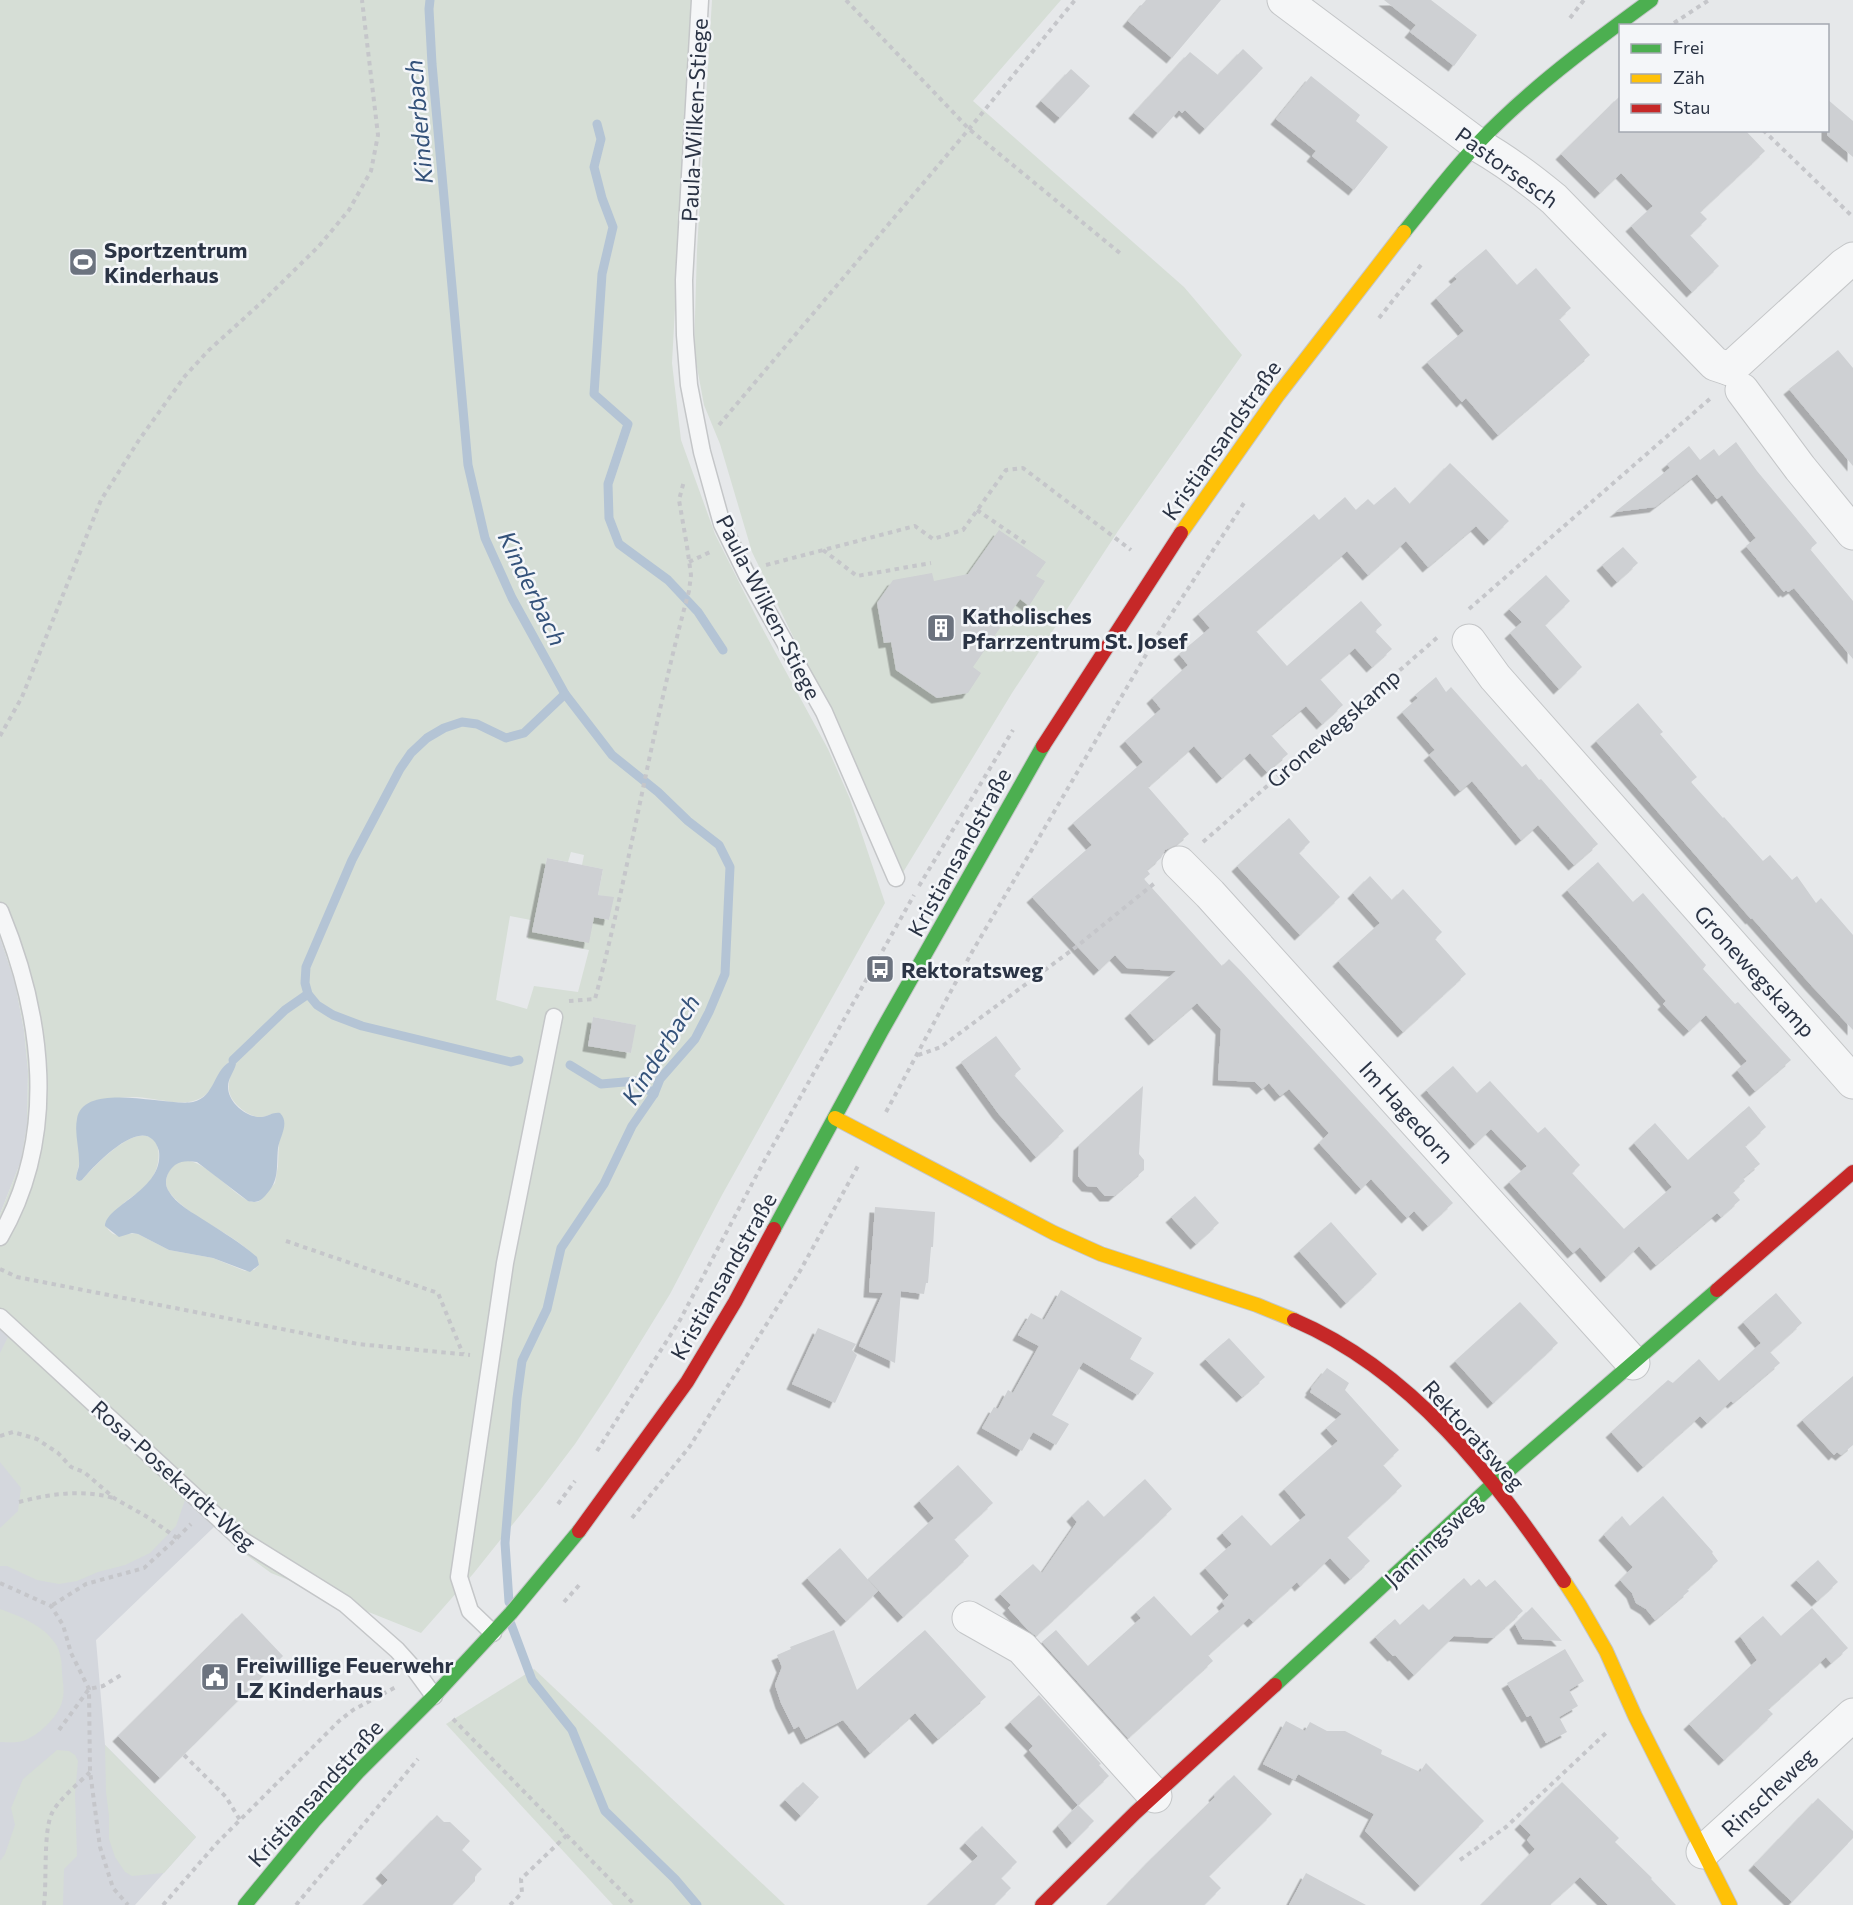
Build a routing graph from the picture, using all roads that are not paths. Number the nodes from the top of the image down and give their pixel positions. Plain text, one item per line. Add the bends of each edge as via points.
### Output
1 (700, 0) edge
2 (1284, 0) edge
3 (1651, 0) edge
4 (1619, 24) edge
5 (1619, 24) edge
6 (1478, 145) junction
7 (1853, 259) edge
8 (1735, 379) junction
9 (1853, 533) edge
10 (1459, 629) road end
11 (1179, 863) road end
12 (896, 878) dead end
13 (0, 911) edge
14 (554, 1017) road end
15 (1853, 1082) edge
16 (835, 1118) junction
17 (1853, 1172) edge
18 (0, 1237) edge
19 (0, 1317) edge
20 (1633, 1363) junction
21 (1492, 1485) junction
22 (969, 1618) dead end
23 (488, 1632) junction
24 (434, 1696) junction
25 (1846, 1733) edge
26 (1155, 1796) junction
27 (1703, 1852) junction
28 (244, 1905) edge
29 (1042, 1905) edge
30 (1730, 1905) edge

1 - 12 lane, Paula-Wilken-Stiege via 684,280 688,375 700,446 722,524 824,712
2 - 6 street, Pastorsesch
3 - 5 street, Kristiansandstraße
4 - 6 street, Kristiansandstraße via 1548,78
6 - 8 street, Pastorsesch via 1554,199 1715,364
6 - 16 street, Kristiansandstraße via 1384,256 1278,395 1096,661 1053,729
7 - 8 street
8 - 9 street, Pastorsesch
10 - 15 street, Gronewegskamp via 1495,677
11 - 20 street, Im Hagedorn
13 - 18 lane via 23,977 39,1064 28,1171
14 - 23 lane via 505,1263 459,1577 470,1611
16 - 21 street, Rektoratsweg via 1101,1254 1257,1305 1340,1343 1412,1395
16 - 23 street, Kristiansandstraße via 687,1382 595,1512 533,1587
17 - 20 street, Janningsweg
19 - 24 lane, Rosa-Posekardt-Weg via 242,1540 345,1604 397,1650
20 - 21 street, Janningsweg
21 - 26 street, Janningsweg
21 - 27 street, Rektoratsweg via 1579,1604 1606,1651
22 - 26 street via 1022,1648
23 - 24 street, Kristiansandstraße
24 - 28 street, Kristiansandstraße via 358,1772
25 - 27 street, Rinscheweg
26 - 29 street, Janningsweg
27 - 30 street, Rektoratsweg

